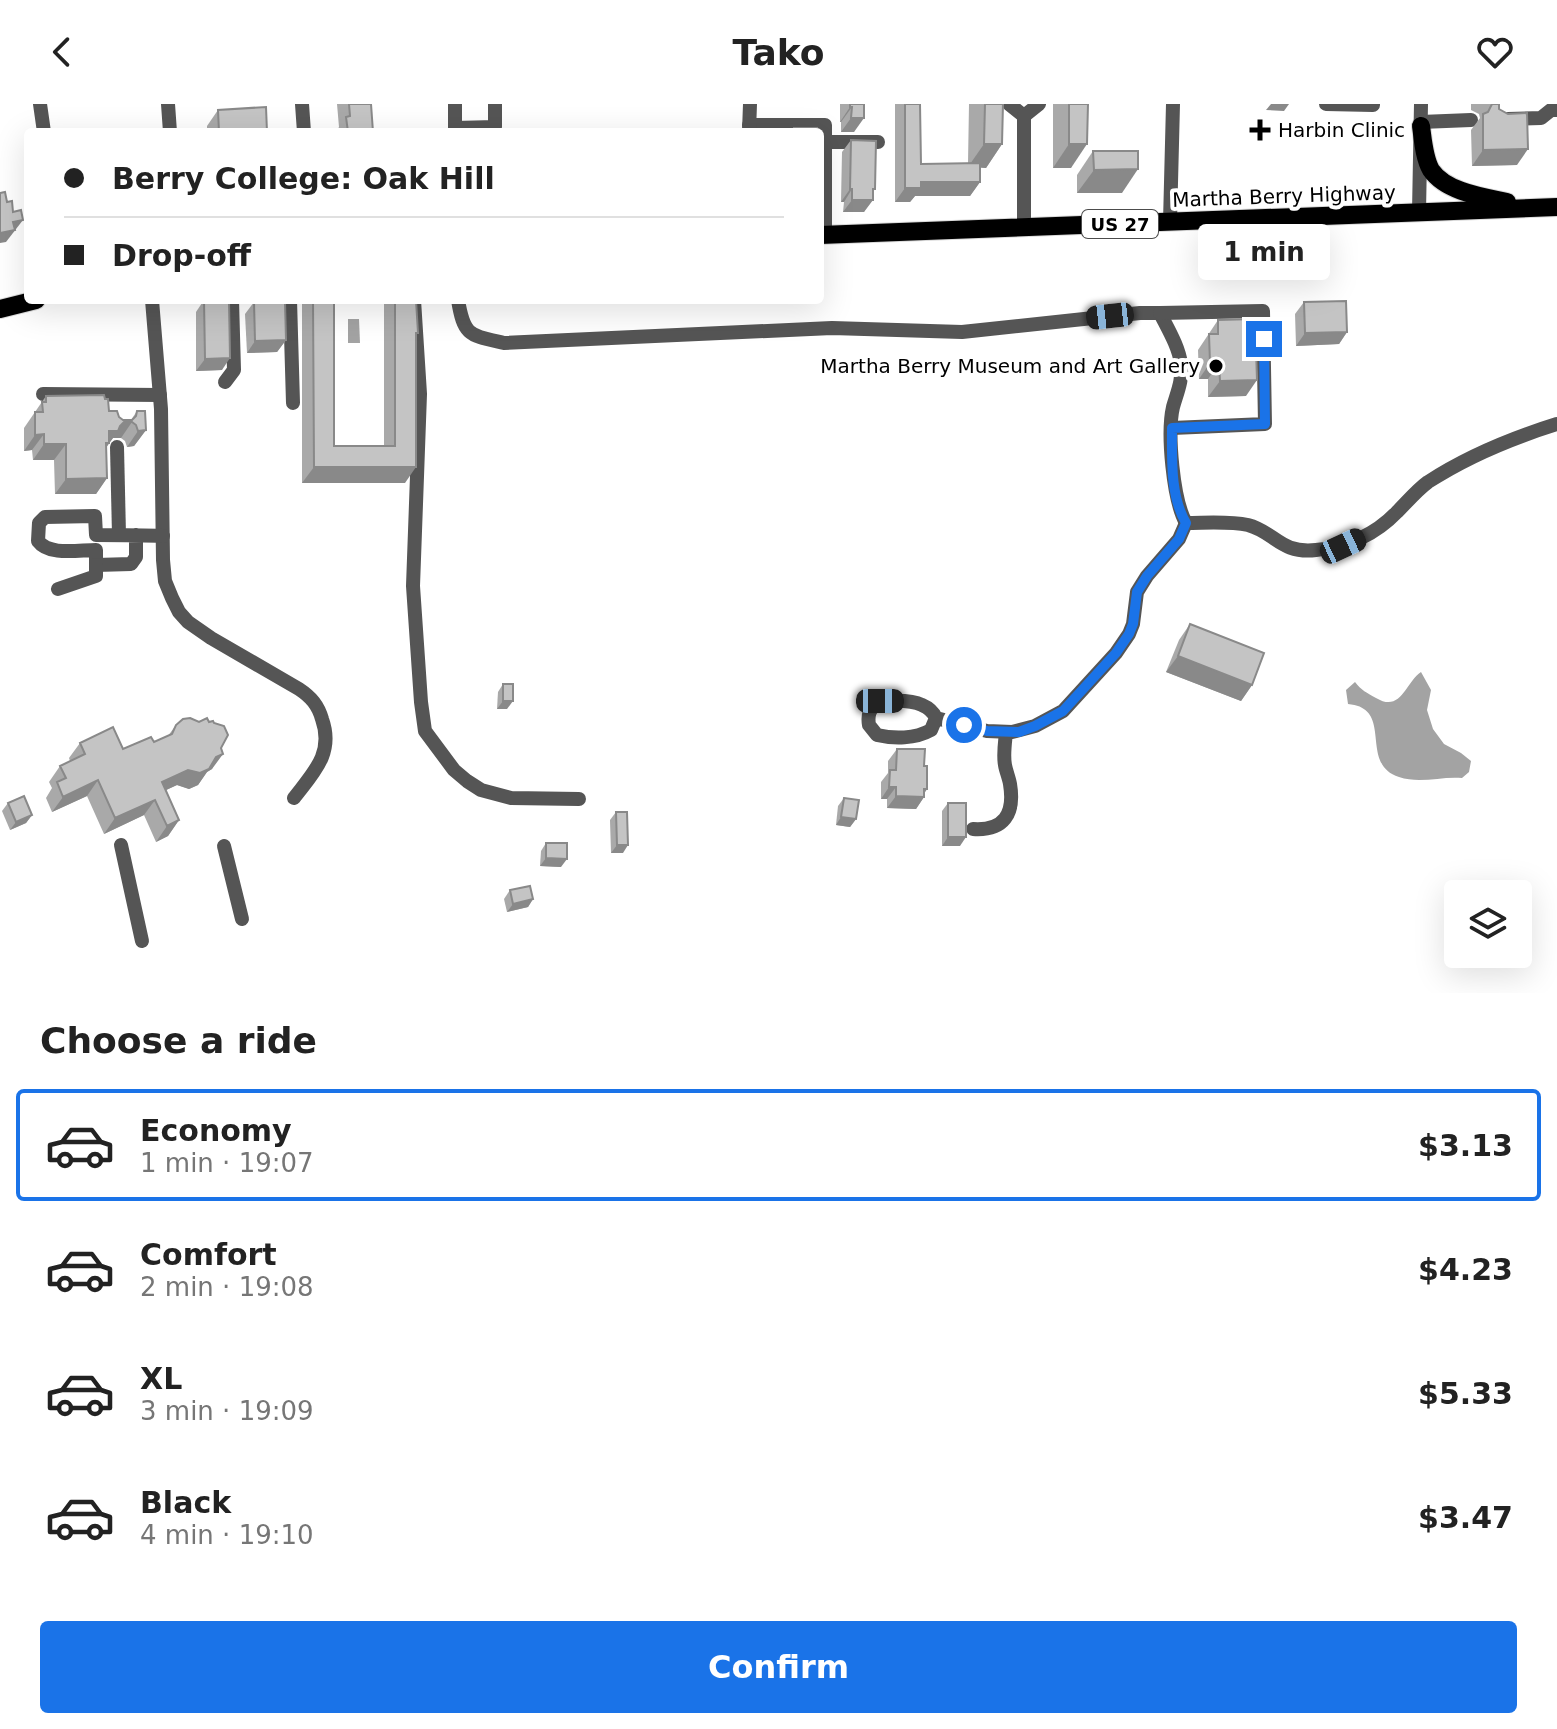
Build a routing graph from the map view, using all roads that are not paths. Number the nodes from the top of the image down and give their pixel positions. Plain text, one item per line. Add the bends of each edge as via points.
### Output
1 (40, 104) edge
2 (168, 104) edge
3 (302, 104) edge
4 (455, 104) edge
5 (495, 104) edge
6 (750, 104) edge
7 (1009, 104) edge
8 (1039, 104) edge
9 (1173, 104) edge
10 (1326, 104) edge
11 (1421, 104) edge
12 (1453, 104) edge
13 (1373, 105) edge
14 (1553, 108) edge
15 (1024, 116) junction
16 (1496, 119) edge
17 (1471, 120) dead end
18 (1453, 121) junction
19 (1421, 124) junction
20 (43, 128) edge
21 (170, 128) edge
22 (304, 128) edge
23 (455, 128) edge
24 (482, 128) edge
25 (749, 128) edge
26 (768, 128) edge
27 (825, 142) junction
28 (878, 142) edge
29 (824, 188) edge
30 (1553, 207) edge
31 (1419, 212) junction
32 (1170, 222) junction
33 (1024, 227) junction
34 (824, 234) edge
35 (24, 303) edge
36 (152, 304) edge
37 (232, 304) edge
38 (290, 304) edge
39 (414, 304) edge
40 (459, 304) edge
41 (0, 309) edge
42 (1160, 313) junction
43 (225, 382) dead end
44 (43, 394) edge
45 (115, 395) junction
46 (160, 395) junction
47 (293, 403) dead end
48 (116, 411) edge
49 (1557, 424) edge
50 (1172, 428) junction
51 (117, 447) edge
52 (1186, 523) junction
53 (119, 535) junction
54 (136, 535) junction
55 (163, 536) junction
56 (96, 550) junction
57 (58, 589) dead end
58 (936, 718) dead end
59 (1006, 732) junction
60 (294, 798) dead end
61 (579, 799) dead end
62 (973, 829) dead end
63 (121, 845) dead end
64 (224, 846) dead end
65 (242, 919) dead end
66 (142, 941) dead end

1 - 20 street
2 - 21 street
3 - 22 street
4 - 23 street
5 - 24 street via 495,127
6 - 25 street
7 - 15 street
8 - 15 street
9 - 32 street
10 - 13 street
11 - 19 street
12 - 18 street
14 - 16 street via 1541,118
15 - 33 street
17 - 18 street
18 - 19 street
19 - 30 main road via 1432,171 1450,186 1491,199
19 - 31 street
26 - 27 street via 825,125
27 - 28 street
27 - 29 street
30 - 31 main road, Martha Berry Highway / US 27
31 - 32 main road, Martha Berry Highway / US 27
32 - 33 main road, Martha Berry Highway / US 27
33 - 34 main road, Martha Berry Highway / US 27
35 - 41 main road
36 - 46 street
37 - 43 street via 234,370
38 - 47 street
39 - 61 street via 420,394 413,586 425,731 454,770 481,790 511,798
40 - 42 street via 462,324 476,337 504,343 832,328 962,332
42 - 50 street via 1181,364
42 - 50 street via 1263,311 1265,424
44 - 45 street
45 - 46 street
45 - 48 street
46 - 55 street
49 - 52 street via 1469,458 1425,484 1373,532 1343,546 1295,549 1250,526
50 - 52 street via 1176,492
51 - 53 street
52 - 59 street via 1137,592 1133,624 1116,653 1063,711 1019,732
53 - 54 street
53 - 56 street
54 - 55 street
54 - 56 street via 131,564
55 - 60 street via 165,581 184,617 299,689 317,707 326,732 324,753
56 - 57 street via 96,576
58 - 59 street
59 - 62 street via 1010,810 997,827
63 - 66 street
64 - 65 street

